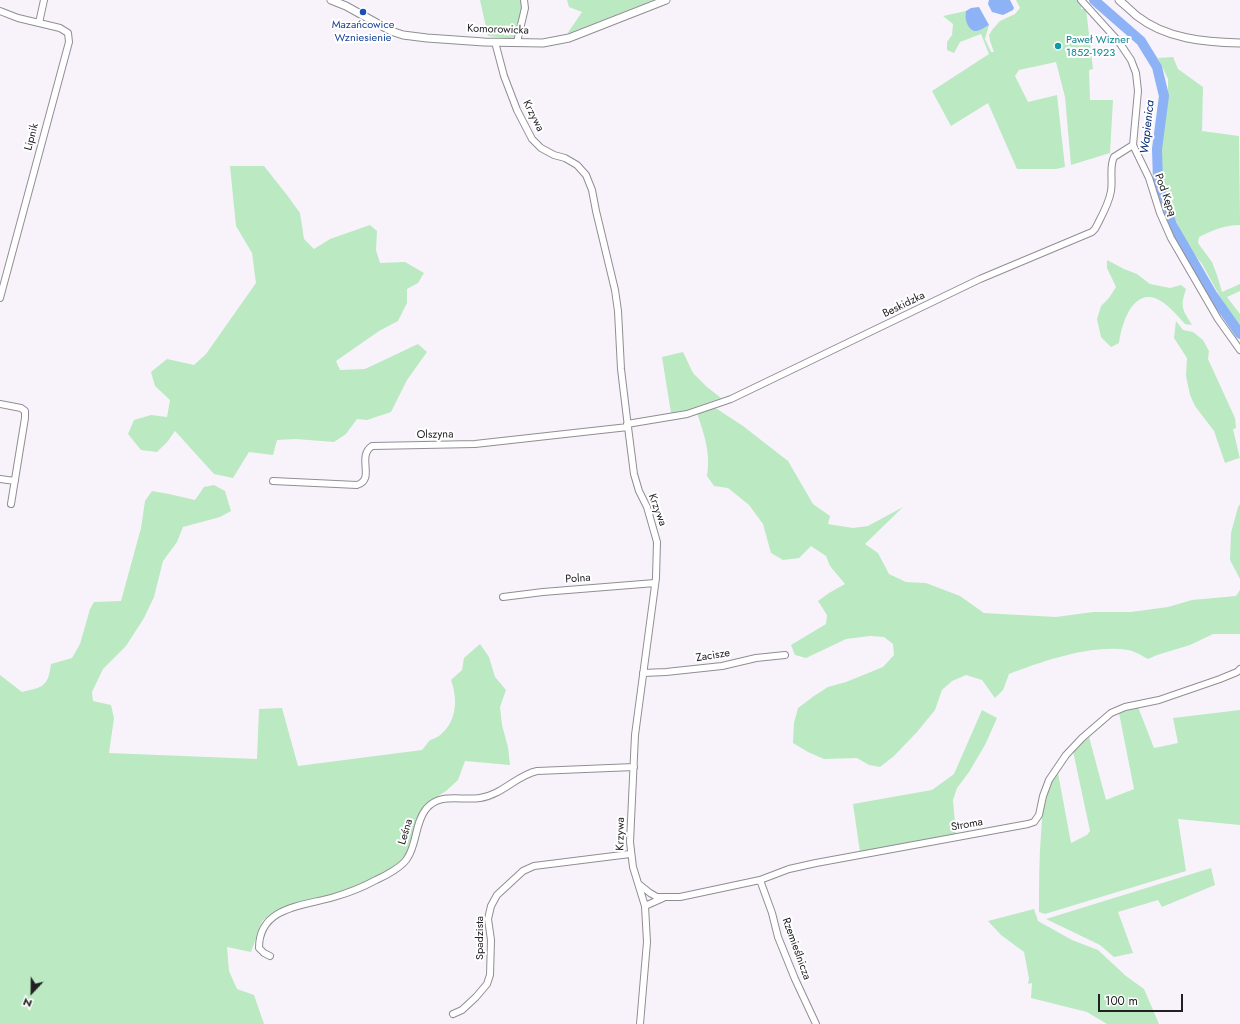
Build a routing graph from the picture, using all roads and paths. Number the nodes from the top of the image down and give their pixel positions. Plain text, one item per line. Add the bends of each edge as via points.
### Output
1 (44, 0) edge
2 (331, 0) edge
3 (524, 0) edge
4 (666, 0) edge
5 (1081, 0) edge
6 (1119, 0) edge
7 (0, 11) edge
8 (38, 23) junction
9 (495, 42) junction
10 (517, 42) junction
11 (1240, 43) edge
12 (1133, 145) junction
13 (0, 298) edge
14 (1240, 350) edge
15 (0, 404) edge
16 (627, 426) junction
17 (0, 479) edge
18 (15, 481) junction
19 (273, 481) dead end
20 (11, 504) dead end
21 (655, 583) junction
22 (503, 598) dead end
23 (785, 655) dead end
24 (1240, 669) edge
25 (643, 673) junction
26 (634, 767) junction
27 (630, 854) junction
28 (760, 880) junction
29 (639, 884) junction
30 (665, 898) junction
31 (645, 906) junction
32 (270, 956) dead end
33 (453, 1014) dead end
34 (640, 1024) edge
35 (816, 1024) edge

1 - 8 street
2 - 9 street, Komorowicka via 403,35
3 - 10 street via 525,8
4 - 10 street, Komorowicka via 569,38 543,43
5 - 12 street via 1120,42 1136,73 1138,91
6 - 11 street via 1138,17 1172,34 1208,42
7 - 8 street
8 - 13 street, Lipnik via 60,28 68,33 69,42
9 - 10 street, Komorowicka
9 - 16 street, Krzywa via 504,76 532,139 541,148 577,165 586,175 592,190 615,290
12 - 14 street, Pod Kępą via 1149,178 1171,238 1218,319
12 - 16 street, Beskidzka via 1114,157 1111,166 1110,195 1096,229 1092,232 980,279 731,399 687,414
15 - 18 street via 25,411
16 - 19 street, Olszyna via 475,444 372,446 365,454 366,475 361,484
16 - 21 street, Krzywa via 634,474 657,542
17 - 18 street
18 - 20 street
21 - 22 street, Polna via 543,592
21 - 25 street, Krzywa
23 - 25 street, Zacisze via 756,658 722,666
24 - 28 street, Stroma via 1220,679 1159,700 1125,707 1111,713 1066,755 1049,780 1039,815 1034,822 816,863 789,869
25 - 26 street, Krzywa via 635,735
26 - 27 street, Krzywa
26 - 32 street, Leśna via 529,772 488,796 475,799 448,798 433,802 420,821 411,852 404,863 361,887 335,897 282,911 268,920 259,940 259,948
27 - 29 street, Krzywa
27 - 33 street, Spadzista via 534,866 523,871 497,895 491,906 488,919 491,940 490,975 487,984 462,1010
28 - 30 street, Stroma
28 - 35 street, Rzemieślnicza via 778,937
29 - 30 street, Stroma via 657,897
29 - 31 street, Krzywa
30 - 31 street
31 - 34 street, Krzywa via 647,942

